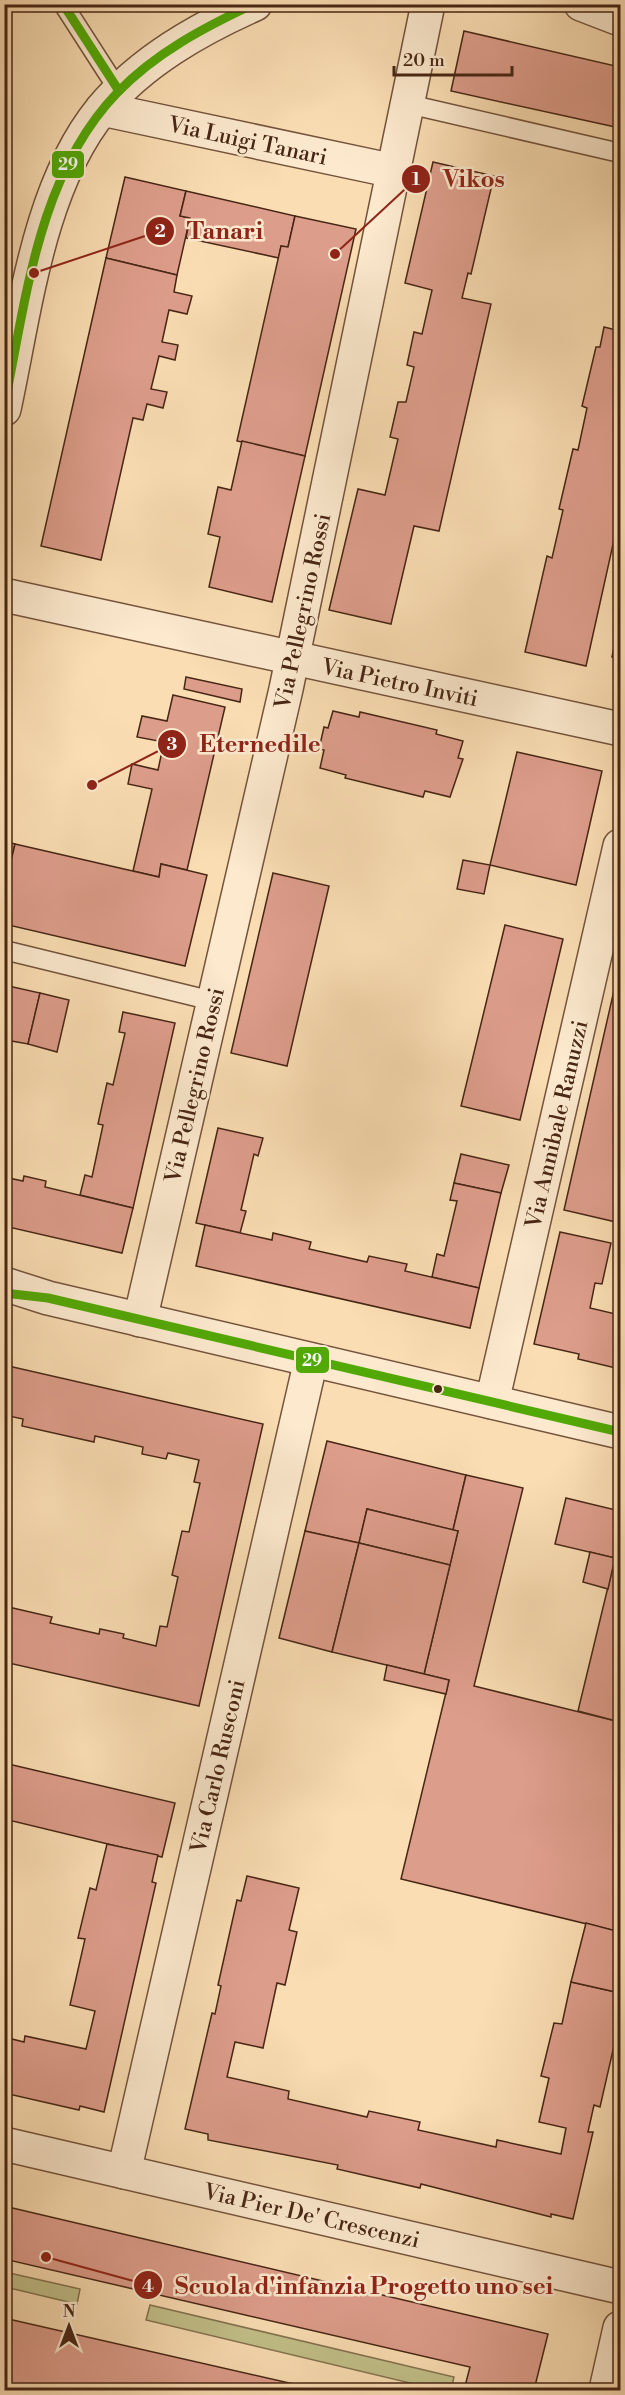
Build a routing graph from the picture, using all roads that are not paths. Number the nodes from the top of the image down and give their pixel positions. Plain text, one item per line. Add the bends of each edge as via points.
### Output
1 (63, 4) edge
2 (255, 4) edge
3 (428, 4) edge
4 (581, 4) edge
5 (621, 19) edge
6 (110, 100) junction
7 (408, 104) junction
8 (621, 153) edge
9 (394, 171) junction
10 (4, 409) edge
11 (4, 595) edge
12 (292, 658) junction
13 (621, 729) edge
14 (621, 846) edge
15 (4, 950) edge
16 (213, 1001) junction
17 (4, 1284) edge
18 (4, 1293) edge
19 (48, 1298) junction
20 (140, 1320) junction
21 (311, 1360) junction
22 (492, 1402) junction
23 (621, 1432) edge
24 (4, 2144) edge
25 (124, 2172) junction
26 (621, 2287) edge
27 (621, 2328) edge
28 (606, 2391) edge

1 - 6 lane
2 - 6 street via 193,35 152,62
3 - 7 street, Via Pellegrino Rossi
4 - 5 street
6 - 9 street, Via Luigi Tanari
6 - 10 street via 76,147 46,215
7 - 8 lane
7 - 9 street, Via Pellegrino Rossi
9 - 12 street, Via Pellegrino Rossi
11 - 12 street, Via Pietro Inviti
12 - 13 street, Via Pietro Inviti
12 - 16 street, Via Pellegrino Rossi
14 - 22 street, Via Annibale Ranuzzi
15 - 16 lane
16 - 20 street, Via Pellegrino Rossi
17 - 19 street
18 - 19 street
19 - 20 street
20 - 21 street
21 - 22 street
21 - 25 street, Via Carlo Rusconi
22 - 23 street
24 - 25 street, Via Pier De' Crescenzi
25 - 26 street, Via Pier De' Crescenzi
27 - 28 street

